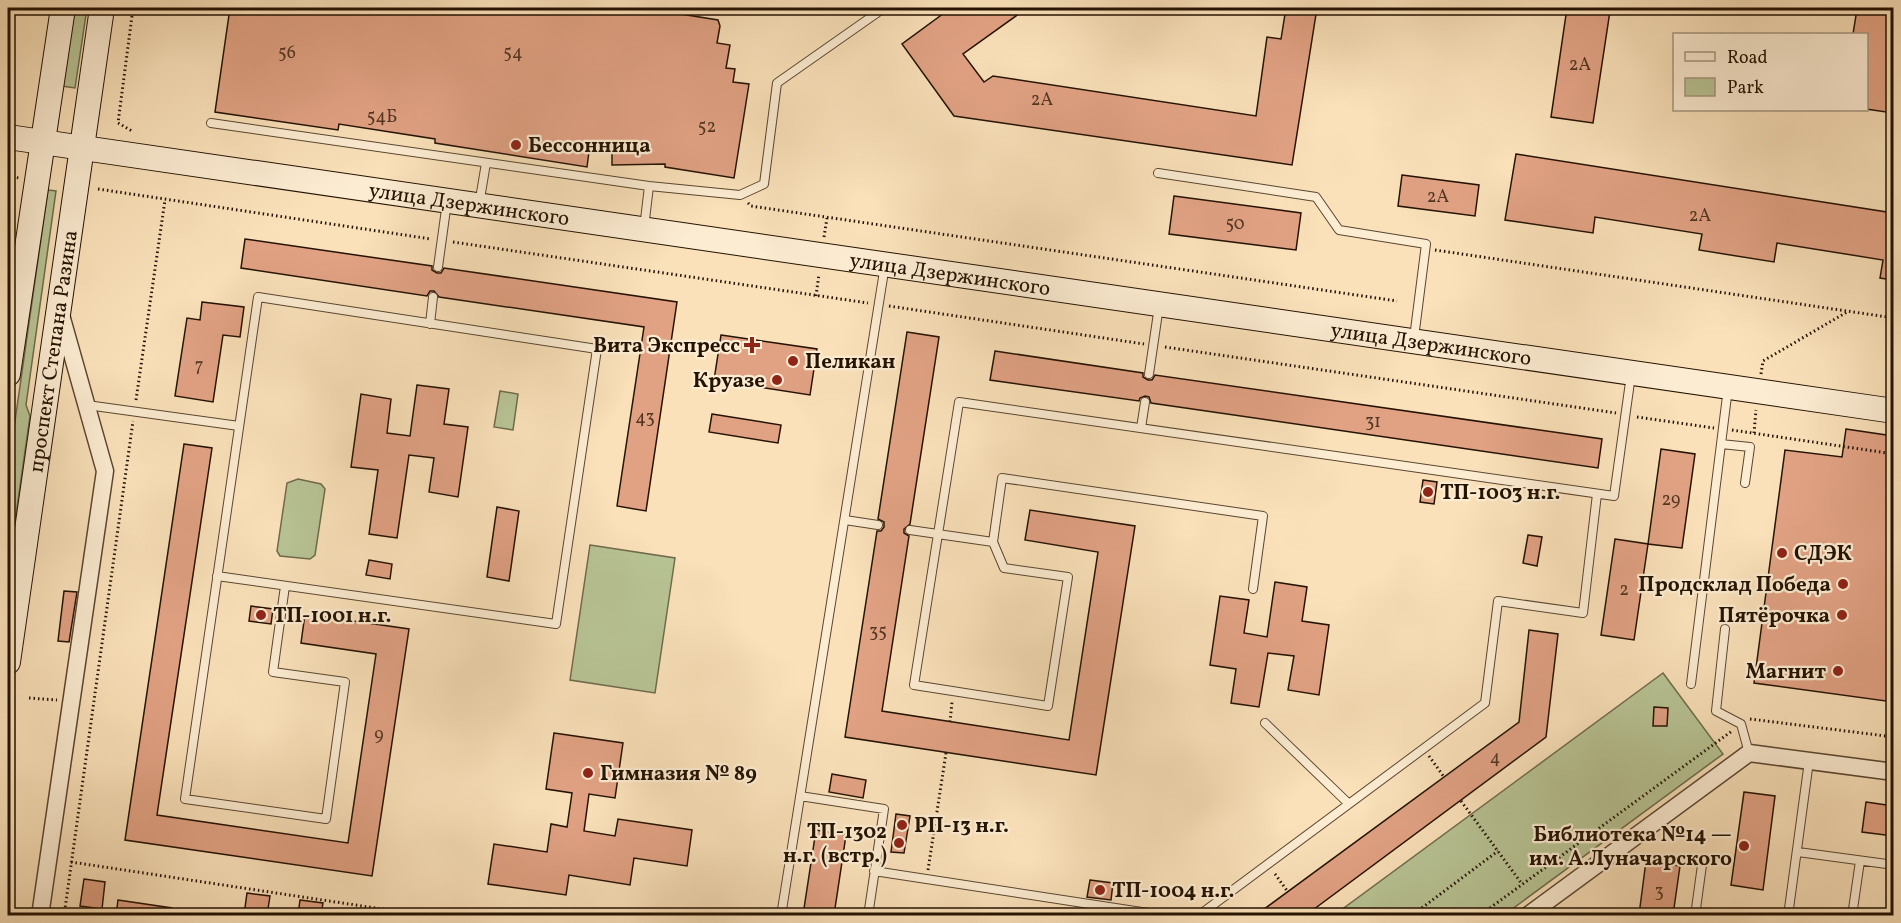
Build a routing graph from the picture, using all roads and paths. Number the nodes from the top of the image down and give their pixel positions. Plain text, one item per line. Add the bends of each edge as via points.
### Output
1 (63, 8) edge
2 (884, 8) edge
3 (126, 12) edge
4 (101, 15) edge
5 (51, 91) junction
6 (89, 96) junction
7 (211, 123) dead end
8 (132, 131) dead end
9 (8, 137) edge
10 (43, 142) junction
11 (81, 148) junction
12 (486, 164) junction
13 (1158, 173) dead end
14 (8, 176) edge
15 (19, 178) dead end
16 (649, 186) junction
17 (98, 189) dead end
18 (165, 200) junction
19 (447, 201) junction
20 (479, 206) junction
21 (751, 206) dead end
22 (644, 230) junction
23 (441, 241) junction
24 (1435, 250) dead end
25 (885, 265) junction
26 (438, 267) dead end
27 (433, 297) dead end
28 (1397, 301) dead end
29 (878, 305) junction
30 (1159, 305) junction
31 (59, 306) junction
32 (13, 310) edge
33 (1848, 311) junction
34 (1893, 318) edge
35 (429, 324) junction
36 (1413, 342) junction
37 (1153, 345) junction
38 (1632, 373) junction
39 (8, 374) edge
40 (1149, 374) dead end
41 (1728, 387) junction
42 (1759, 392) junction
43 (1145, 402) dead end
44 (87, 405) junction
45 (1893, 411) edge
46 (135, 412) junction
47 (1626, 415) junction
48 (239, 426) junction
49 (1142, 428) junction
50 (1723, 429) junction
51 (1754, 434) junction
52 (1721, 444) junction
53 (1893, 454) edge
54 (1745, 483) dead end
55 (1597, 494) junction
56 (845, 520) junction
57 (878, 525) dead end
58 (909, 530) dead end
59 (937, 534) junction
60 (993, 542) junction
61 (217, 576) junction
62 (285, 586) junction
63 (1253, 589) dead end
64 (1725, 629) dead end
65 (8, 662) edge
66 (1691, 684) dead end
67 (953, 692) junction
68 (950, 722) dead end
69 (1265, 723) dead end
70 (1741, 724) junction
71 (1893, 737) edge
72 (1424, 748) junction
73 (946, 753) dead end
74 (1749, 753) junction
75 (1809, 761) junction
76 (1893, 772) edge
77 (1444, 777) dead end
78 (800, 796) junction
79 (1461, 801) dead end
80 (1349, 804) junction
81 (1498, 851) junction
82 (1798, 852) junction
83 (1860, 861) junction
84 (71, 862) junction
85 (1268, 864) junction
86 (1702, 865) dead end
87 (1893, 865) edge
88 (874, 871) junction
89 (927, 879) junction
90 (1522, 884) junction
91 (1288, 892) dead end
92 (1695, 914) edge
93 (40, 915) edge
94 (63, 915) edge
95 (415, 915) edge
96 (427, 915) edge
97 (781, 915) edge
98 (868, 915) edge
99 (1168, 915) edge
100 (1198, 915) edge
101 (1411, 915) edge
102 (1479, 915) edge
103 (1527, 915) edge
104 (1728, 915) edge
105 (1788, 915) edge
106 (1852, 915) edge

1 - 5 main road, проспект Степана Разина
2 - 16 lane via 777,82 764,184 740,195
3 - 4 main road
3 - 8 path via 118,123
4 - 6 main road, проспект Степана Разина
5 - 6 main road
5 - 10 main road, проспект Степана Разина
6 - 11 main road, проспект Степана Разина
7 - 12 lane
9 - 10 main road, улица Дзержинского
10 - 11 main road, улица Дзержинского
10 - 32 main road, проспект Степана Разина
11 - 19 main road, улица Дзержинского
11 - 31 main road, проспект Степана Разина
12 - 16 lane
12 - 20 lane
13 - 36 lane via 1316,197 1339,230 1426,244
14 - 15 path
16 - 22 lane
17 - 18 path
18 - 23 path
18 - 46 path
19 - 20 main road, улица Дзержинского
19 - 23 lane
20 - 22 main road, улица Дзержинского
21 - 28 path
22 - 25 main road, улица Дзержинского
23 - 26 lane
23 - 29 path
24 - 33 path
25 - 29 lane
25 - 30 main road, улица Дзержинского
27 - 35 lane
29 - 37 path
29 - 56 lane
30 - 36 main road, улица Дзержинского
30 - 37 lane
31 - 44 street
31 - 65 main road, проспект Степана Разина
32 - 39 main road, проспект Степана Разина
33 - 34 path
33 - 42 path via 1763,361
35 - 48 lane via 258,297
35 - 62 lane via 597,349 556,624
36 - 38 main road, улица Дзержинского
37 - 40 lane
37 - 47 path
38 - 41 main road, улица Дзержинского
38 - 47 lane
41 - 42 main road, улица Дзержинского
41 - 50 lane
42 - 45 main road, улица Дзержинского
42 - 51 path
43 - 49 lane
44 - 46 lane
44 - 93 street via 105,471
46 - 48 lane
46 - 84 path
47 - 50 path
47 - 55 lane via 1614,496
48 - 61 lane
49 - 55 lane
49 - 59 lane via 959,402
50 - 51 path
50 - 52 lane
51 - 53 path
52 - 54 lane via 1750,447
52 - 66 lane
55 - 72 lane via 1582,613 1498,601 1485,704
56 - 57 lane
56 - 78 lane
58 - 59 lane
59 - 60 lane
59 - 67 lane via 914,685
60 - 63 lane via 1002,478 1263,516
60 - 67 lane via 1004,568 1068,578 1048,706
61 - 62 lane
61 - 62 lane via 185,799 326,819 345,682 273,672
64 - 70 lane via 1716,711
67 - 68 path
69 - 80 lane
70 - 71 path via 1751,719
70 - 74 lane
70 - 90 path
72 - 77 path
72 - 80 lane
73 - 89 path
74 - 75 street
74 - 103 street
75 - 76 street
75 - 82 lane
78 - 88 lane via 884,809
78 - 97 lane
79 - 81 path
80 - 85 lane
81 - 90 path
81 - 101 path
82 - 83 lane
82 - 105 lane
83 - 87 lane
83 - 106 lane
84 - 94 path
84 - 95 path
85 - 91 path
85 - 100 lane
86 - 92 lane
88 - 89 lane
88 - 98 lane
89 - 99 lane
90 - 102 path
92 - 104 lane
95 - 96 path

